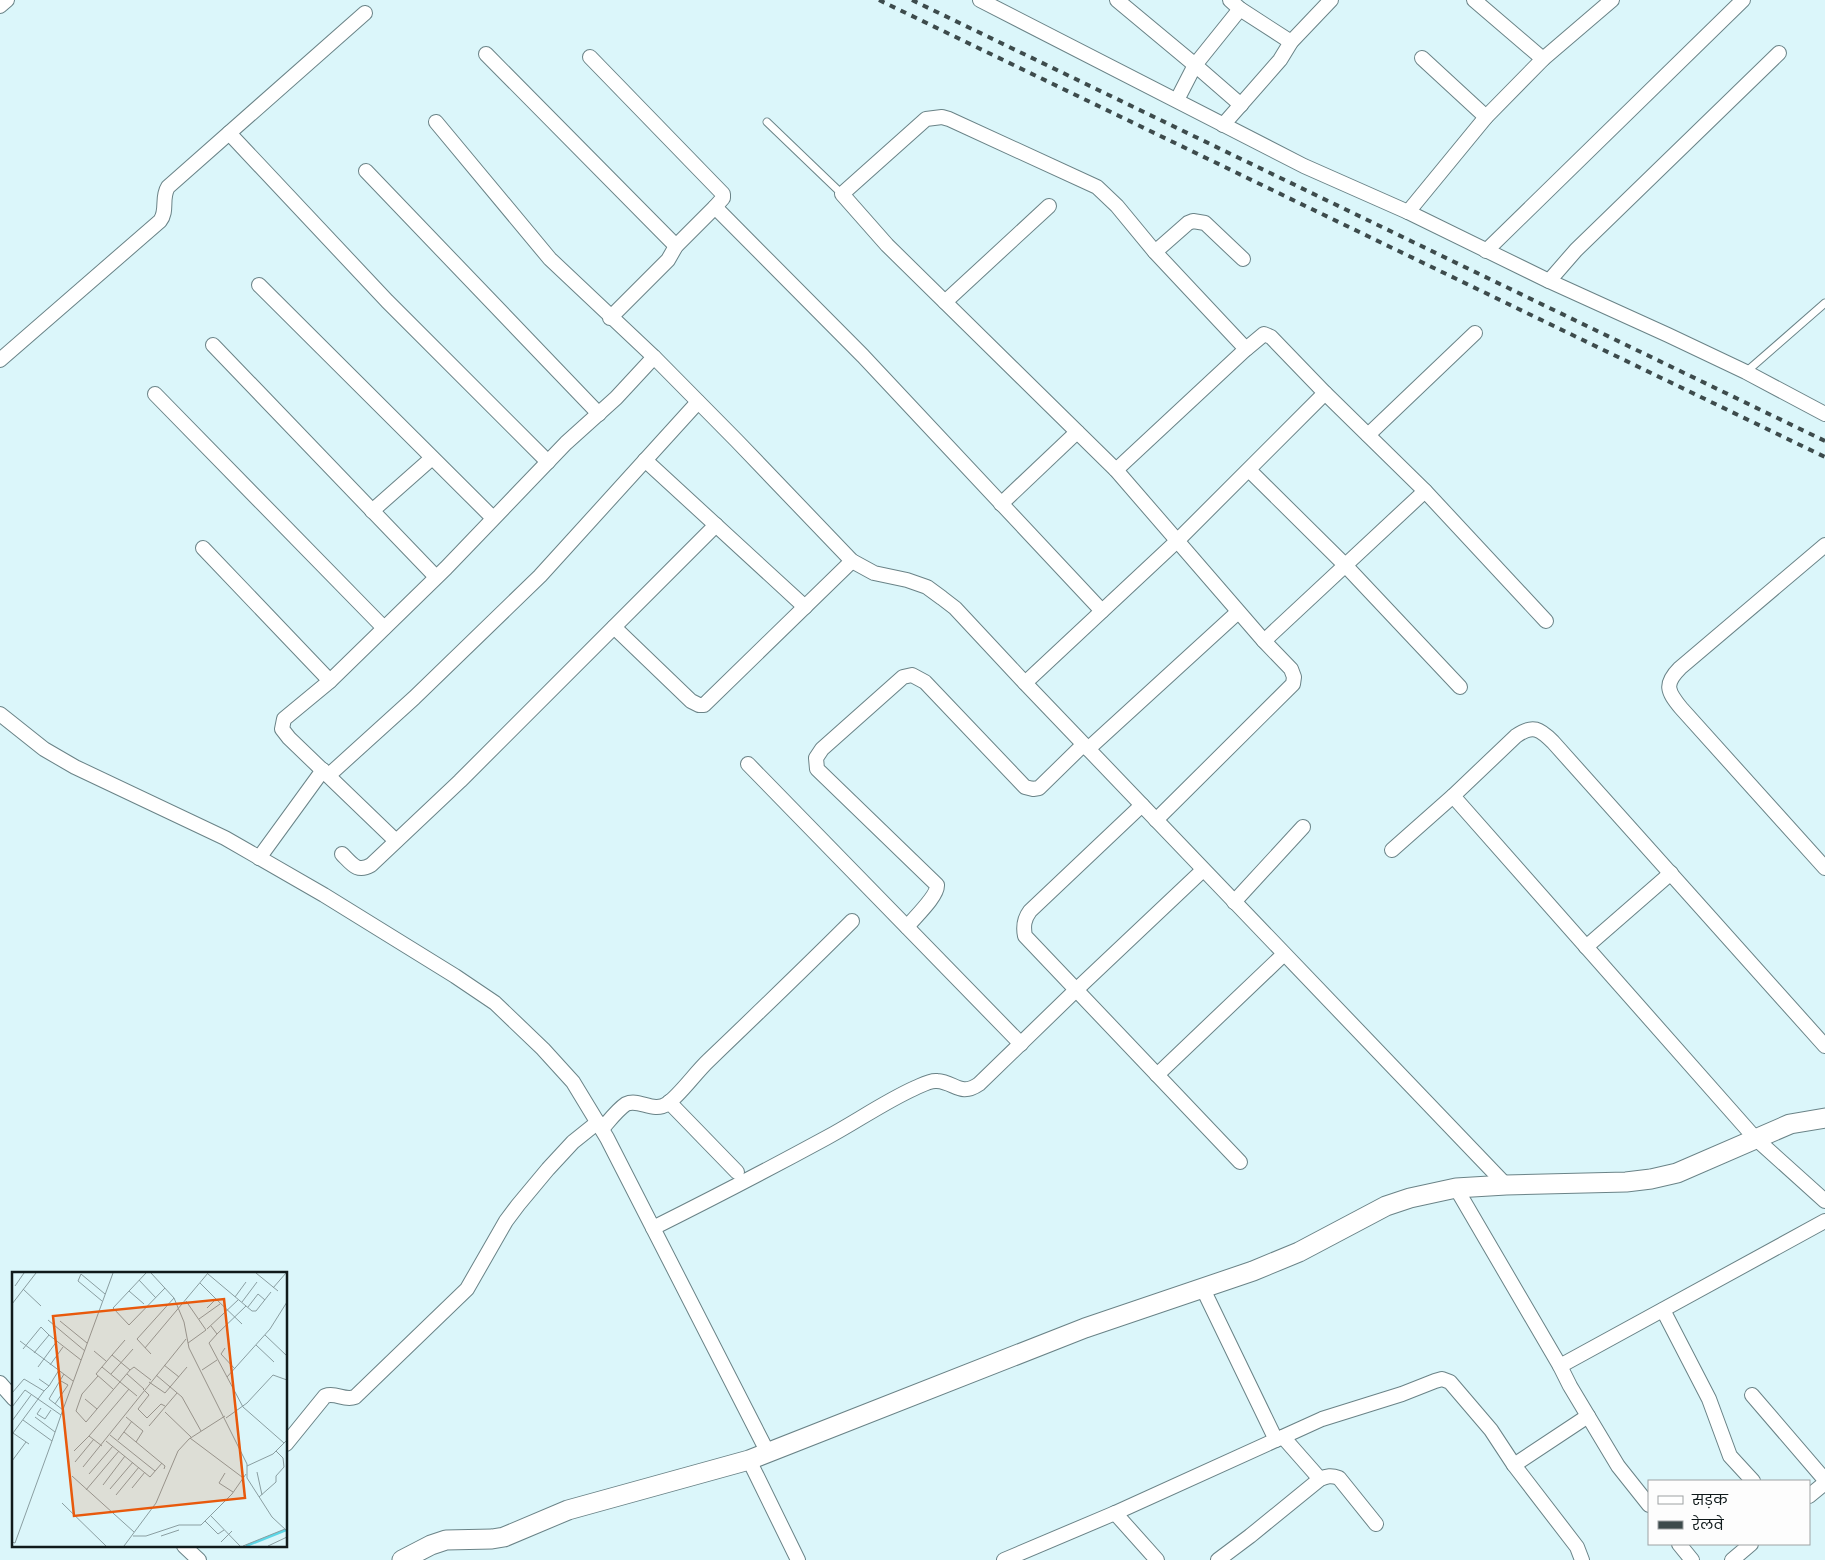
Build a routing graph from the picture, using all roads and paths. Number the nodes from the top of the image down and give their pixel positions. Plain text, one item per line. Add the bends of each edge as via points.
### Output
1 (7, 0) edge
2 (980, 0) edge
3 (1117, 0) edge
4 (1331, 0) edge
5 (1474, 0) edge
6 (1743, 0) edge
7 (1603, 3) edge
8 (1235, 4) edge
9 (0, 6) edge
10 (365, 14) dead end
11 (1291, 42) junction
12 (1779, 53) dead end
13 (486, 54) dead end
14 (590, 57) dead end
15 (1422, 58) dead end
16 (1543, 60) junction
17 (1195, 65) junction
18 (1177, 100) junction
19 (1241, 105) junction
20 (1486, 118) junction
21 (436, 122) dead end
22 (767, 122) dead end
23 (1223, 125) junction
24 (229, 133) junction
25 (366, 171) dead end
26 (842, 194) junction
27 (1049, 206) dead end
28 (715, 207) junction
29 (1408, 212) junction
30 (676, 246) junction
31 (1486, 251) junction
32 (1155, 252) junction
33 (1243, 259) dead end
34 (1549, 281) junction
35 (259, 285) dead end
36 (945, 302) junction
37 (1825, 303) edge
38 (610, 318) junction
39 (1475, 333) dead end
40 (213, 345) dead end
41 (1246, 348) junction
42 (654, 357) junction
43 (0, 360) edge
44 (1746, 372) junction
45 (1325, 393) junction
46 (155, 394) dead end
47 (698, 402) junction
48 (599, 414) junction
49 (1825, 414) edge
50 (1077, 432) junction
51 (1368, 435) junction
52 (432, 458) junction
53 (645, 460) junction
54 (548, 462) junction
55 (1116, 470) junction
56 (1248, 470) junction
57 (1424, 491) junction
58 (1001, 504) junction
59 (372, 511) junction
60 (493, 518) junction
61 (716, 525) junction
62 (1177, 541) junction
63 (1825, 545) edge
64 (203, 548) dead end
65 (852, 561) junction
66 (1346, 565) junction
67 (436, 578) junction
68 (805, 606) junction
69 (1102, 611) junction
70 (1238, 612) junction
71 (1546, 621) dead end
72 (614, 627) junction
73 (384, 628) junction
74 (1264, 642) junction
75 (330, 682) junction
76 (1025, 684) junction
77 (1460, 687) dead end
78 (0, 714) edge
79 (1086, 747) junction
80 (748, 764) dead end
81 (326, 773) junction
82 (1453, 796) junction
83 (1142, 805) junction
84 (1156, 820) junction
85 (1304, 827) dead end
86 (396, 841) junction
87 (1392, 850) dead end
88 (342, 854) dead end
89 (260, 858) junction
90 (1825, 868) edge
91 (1203, 870) junction
92 (1671, 873) junction
93 (1234, 902) junction
94 (852, 921) dead end
95 (907, 927) junction
96 (1586, 947) junction
97 (1284, 954) junction
98 (1077, 989) junction
99 (1021, 1044) junction
100 (1825, 1046) edge
101 (1157, 1075) junction
102 (669, 1102) junction
103 (1825, 1118) edge
104 (600, 1125) junction
105 (1755, 1138) junction
106 (1240, 1162) dead end
107 (737, 1172) dead end
108 (1506, 1185) junction
109 (1456, 1188) junction
110 (1825, 1201) edge
111 (1825, 1221) edge
112 (653, 1228) junction
113 (1203, 1289) junction
114 (1663, 1310) junction
115 (1560, 1366) junction
116 (0, 1382) edge
117 (1752, 1395) dead end
118 (12, 1397) edge
119 (1588, 1416) junction
120 (1279, 1438) junction
121 (288, 1442) edge
122 (768, 1453) junction
123 (749, 1460) junction
124 (1514, 1465) junction
125 (1320, 1479) junction
126 (1751, 1480) edge
127 (1825, 1481) edge
128 (1810, 1495) edge
129 (1648, 1504) edge
130 (1115, 1513) junction
131 (1376, 1524) dead end
132 (1680, 1545) edge
133 (1750, 1545) edge
134 (402, 1560) edge
135 (798, 1560) edge
136 (1004, 1560) edge
137 (1157, 1560) edge
138 (1218, 1560) edge
139 (1582, 1560) edge
140 (1692, 1560) edge
141 (1732, 1560) edge

1 - 9 street
2 - 18 street
3 - 17 street
4 - 11 street
5 - 16 street
6 - 31 street
7 - 16 street
8 - 11 street
8 - 17 street
10 - 24 street
11 - 19 street via 1280,60
12 - 34 street via 1576,250
13 - 30 street
14 - 28 street via 723,194 724,198
15 - 20 street
16 - 20 street
17 - 18 street
17 - 19 street
18 - 23 street
19 - 23 street
20 - 29 street
21 - 38 street via 550,259
22 - 26 lane
23 - 29 street via 1304,166
24 - 43 street via 168,187 163,197 164,214 160,221
24 - 54 street via 387,301
25 - 48 street
26 - 32 street via 926,119 942,117 1097,187
26 - 36 street via 887,245
27 - 36 street
28 - 30 street
28 - 58 street via 863,356
29 - 31 street
30 - 38 street via 668,260
31 - 34 street
32 - 33 street via 1188,223 1198,221 1205,223
32 - 41 street
34 - 44 street
35 - 52 street
36 - 50 street
37 - 44 lane
38 - 42 street
39 - 51 street
40 - 59 street
41 - 45 street via 1264,334 1272,337
41 - 55 street
42 - 47 street
42 - 48 street
44 - 49 street
45 - 51 street
45 - 56 street
46 - 73 street
47 - 53 street
47 - 65 street
48 - 54 street
50 - 55 street
50 - 58 street
51 - 57 street
52 - 59 street
52 - 60 street
53 - 61 street
53 - 81 street via 540,576 414,698
54 - 60 street
55 - 62 street
56 - 62 street
56 - 66 street
57 - 66 street
57 - 71 street
58 - 69 street
59 - 67 street
60 - 67 street
61 - 68 street
61 - 72 street
62 - 69 street
62 - 70 street
63 - 90 street via 1680,668 1668,685 1681,708
64 - 75 street
65 - 68 street
65 - 76 street via 874,573 927,587 955,608
66 - 74 street
66 - 77 street
67 - 73 street
68 - 72 street via 704,704 699,705
69 - 76 street
70 - 74 street
70 - 79 street
72 - 86 street
73 - 75 street
74 - 84 street via 1290,670 1294,677 1292,684
75 - 81 street via 282,724 289,738
76 - 79 street
78 - 89 street via 44,750 184,817
79 - 83 street
79 - 95 street via 1039,788 1025,786 925,682 903,676 822,749 816,758 817,769 937,885 934,896
80 - 95 street
81 - 86 street
81 - 89 street
82 - 87 street
82 - 92 street via 1523,730 1536,729 1554,742
82 - 96 street
83 - 84 street
83 - 98 street via 1025,918 1025,936
84 - 91 street
85 - 93 street
86 - 88 street via 371,866 363,869 355,867
89 - 104 street via 494,1003 573,1082
91 - 93 street
91 - 98 street
92 - 96 street
92 - 100 street
93 - 97 street
94 - 102 street
95 - 99 street
96 - 105 street
97 - 101 street
97 - 108 street
98 - 99 street
98 - 101 street
99 - 112 street via 972,1089 956,1088 938,1081 926,1083
101 - 106 street
102 - 104 street via 658,1107 628,1103
102 - 107 street
103 - 105 street via 1790,1124
104 - 112 street
104 - 121 street via 573,1142 518,1205 467,1288 355,1397 325,1396
105 - 108 street via 1677,1172 1651,1179
105 - 110 street
108 - 109 street
109 - 113 street via 1386,1206 1299,1252
109 - 115 street
111 - 114 street
112 - 122 street
113 - 120 street
113 - 122 street via 1085,1328
114 - 115 street
114 - 126 street via 1709,1399 1730,1456
115 - 119 street
116 - 118 street
117 - 127 street
119 - 124 street
119 - 129 street via 1618,1466
120 - 124 street via 1322,1419 1442,1380 1450,1382 1491,1430
120 - 125 street
120 - 130 street
122 - 123 street
123 - 134 street via 568,1510 504,1537 446,1540 431,1544
123 - 135 street
124 - 139 street via 1577,1547
125 - 131 street via 1338,1478
125 - 138 street
127 - 128 street
130 - 136 street
130 - 137 street
132 - 140 street
133 - 141 street

